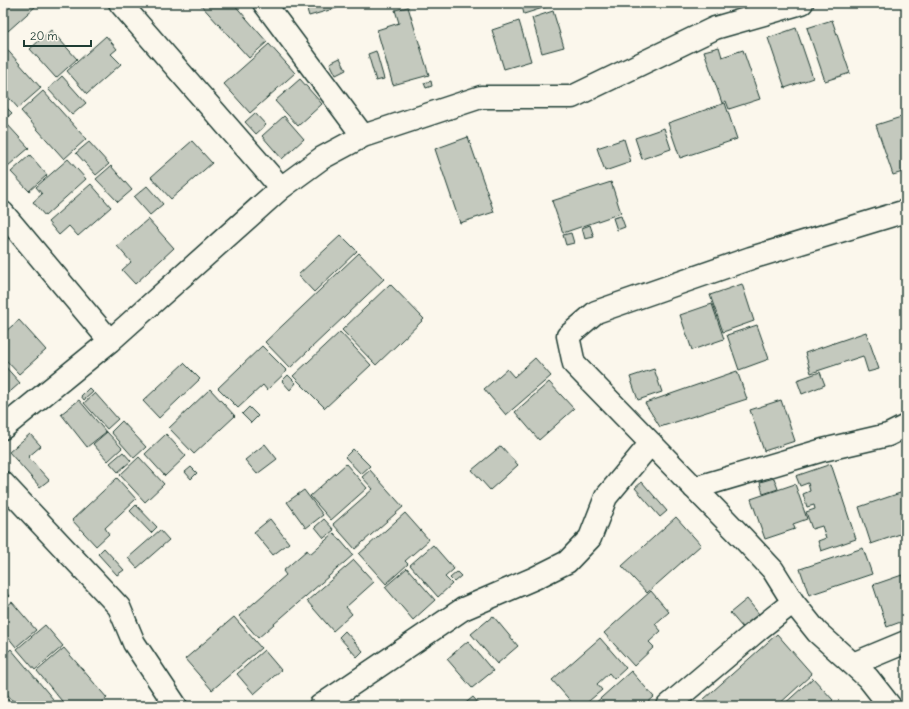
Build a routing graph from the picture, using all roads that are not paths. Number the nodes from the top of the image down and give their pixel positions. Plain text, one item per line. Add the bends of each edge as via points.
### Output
1 (120, 3) edge
2 (264, 3) edge
3 (802, 3) edge
4 (363, 136) junction
5 (281, 188) junction
6 (906, 211) edge
7 (3, 213) edge
8 (110, 341) junction
9 (906, 426) edge
10 (3, 428) edge
11 (651, 443) junction
12 (3, 482) edge
13 (694, 488) junction
14 (793, 602) junction
15 (906, 642) edge
16 (853, 664) junction
17 (172, 705) edge
18 (320, 706) edge
19 (668, 706) edge
20 (890, 706) edge

1 - 5 street
2 - 4 street
3 - 4 street via 715,28 572,97 481,97
4 - 5 street via 322,158
5 - 8 street
6 - 11 street via 750,258 596,312 568,336 574,364
7 - 8 street
8 - 10 street
9 - 13 street via 888,435 823,450
11 - 13 street
11 - 18 street via 606,497 590,538 567,562 463,609
12 - 17 street via 119,608 134,643
13 - 14 street via 773,570
14 - 16 street via 817,632
14 - 19 street
15 - 16 street
16 - 20 street via 868,678

